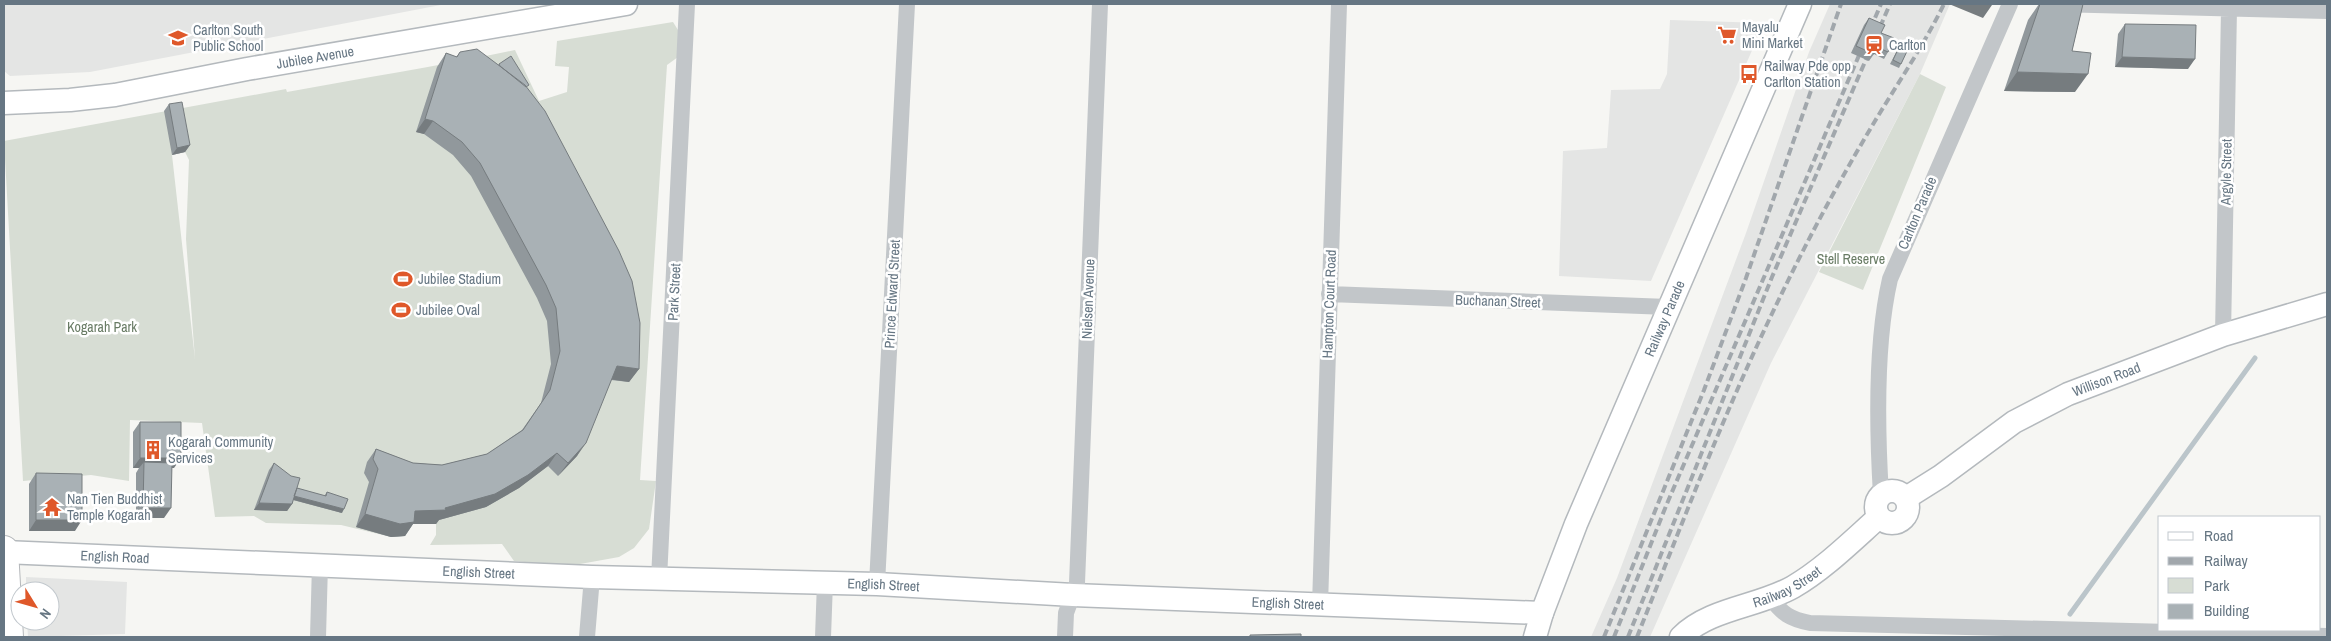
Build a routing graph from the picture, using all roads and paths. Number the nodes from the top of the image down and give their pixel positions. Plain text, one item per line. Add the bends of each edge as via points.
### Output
1 (626, 4) edge
2 (687, 4) edge
3 (907, 4) edge
4 (1100, 4) edge
5 (1339, 4) edge
6 (2010, 4) edge
7 (2056, 4) edge
8 (1796, 5) edge
9 (2228, 9) junction
10 (2327, 11) edge
11 (4, 103) edge
12 (1329, 294) junction
13 (2327, 304) edge
14 (1668, 307) junction
15 (2223, 335) junction
16 (1880, 506) junction
17 (4, 551) edge
18 (226, 560) joint
19 (320, 564) junction
20 (592, 577) junction
21 (659, 580) junction
22 (825, 582) junction
23 (877, 584) junction
24 (1073, 595) junction
25 (1770, 597) junction
26 (1320, 605) junction
27 (1542, 614) junction
28 (2327, 636) edge
29 (9, 637) edge
30 (318, 637) edge
31 (587, 637) edge
32 (823, 637) edge
33 (1065, 637) edge
34 (1535, 637) edge
35 (1681, 637) edge

1 - 11 street, Jubilee Avenue via 115,95
2 - 21 street, Park Street
3 - 23 street, Prince Edward Street
4 - 24 street, Nielsen Avenue
5 - 12 street, Hampton Court Road
6 - 16 street, Carlton Parade via 1890,279 1883,307 1878,417
7 - 9 street
8 - 14 street, Railway Parade
9 - 10 street
9 - 15 street, Argyle Street
12 - 14 street, Buchanan Street
12 - 26 street, Hampton Court Road
13 - 15 street, Willison Road
14 - 27 street, Railway Parade
15 - 16 street, Willison Road via 2068,394 2014,422 1906,498 1894,491
16 - 25 street, Railway Street via 1828,561 1793,587
17 - 18 street, English Road
17 - 29 highway
18 - 19 street, English Street
19 - 20 street, English Street
19 - 30 street
20 - 21 street, English Street
20 - 31 street
21 - 22 street, English Street
22 - 23 street, English Street
22 - 32 street
23 - 24 street, English Street
24 - 26 street, English Street
24 - 33 street, Nielsen Avenue via 1066,614
25 - 28 street via 1792,620 1810,623
25 - 35 street, Railway Street via 1721,614
26 - 27 street, English Street
27 - 34 street, Railway Parade

